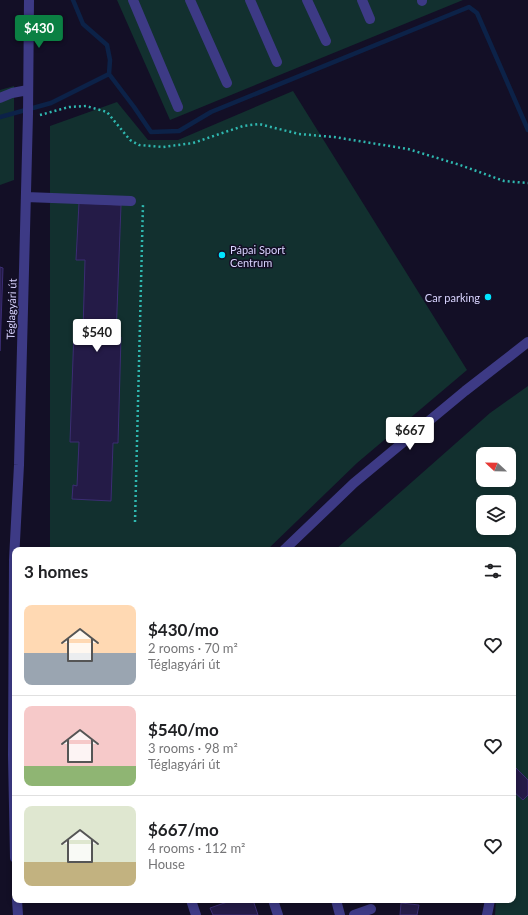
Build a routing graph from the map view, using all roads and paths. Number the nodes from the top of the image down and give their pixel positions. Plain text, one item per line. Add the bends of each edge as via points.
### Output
1 (28, 0) edge
2 (133, 0) edge
3 (190, 0) edge
4 (250, 0) edge
5 (307, 0) edge
6 (362, 0) edge
7 (370, 19) dead end
8 (326, 41) dead end
9 (277, 62) dead end
10 (227, 83) dead end
11 (28, 93) junction
12 (0, 98) edge
13 (178, 107) dead end
14 (28, 116) junction
15 (528, 183) edge
16 (26, 196) junction
17 (132, 201) joint
18 (528, 342) edge
19 (135, 522) dead end
20 (15, 547) edge
21 (287, 547) edge
22 (17, 903) edge
23 (192, 903) edge
24 (274, 903) edge
25 (337, 903) edge
26 (490, 903) edge
27 (371, 909) dead end
28 (18, 915) edge
29 (196, 915) edge
30 (278, 915) edge
31 (340, 915) edge
32 (354, 915) edge
33 (488, 915) edge

1 - 11 street, Téglagyári út
2 - 13 street
3 - 10 street
4 - 9 street
5 - 8 street
6 - 7 street
11 - 12 street via 12,93
11 - 14 street, Téglagyári út
14 - 15 path via 68,107 86,106 107,112 130,140 139,145 163,147 193,143 243,126 258,124 299,134 408,149 504,181
14 - 16 street, Téglagyári út
16 - 17 street
16 - 20 street, Téglagyári út
17 - 19 path via 143,202
18 - 21 street via 354,483
22 - 28 street
23 - 29 street
24 - 30 street
25 - 31 street
26 - 33 street
27 - 32 street

